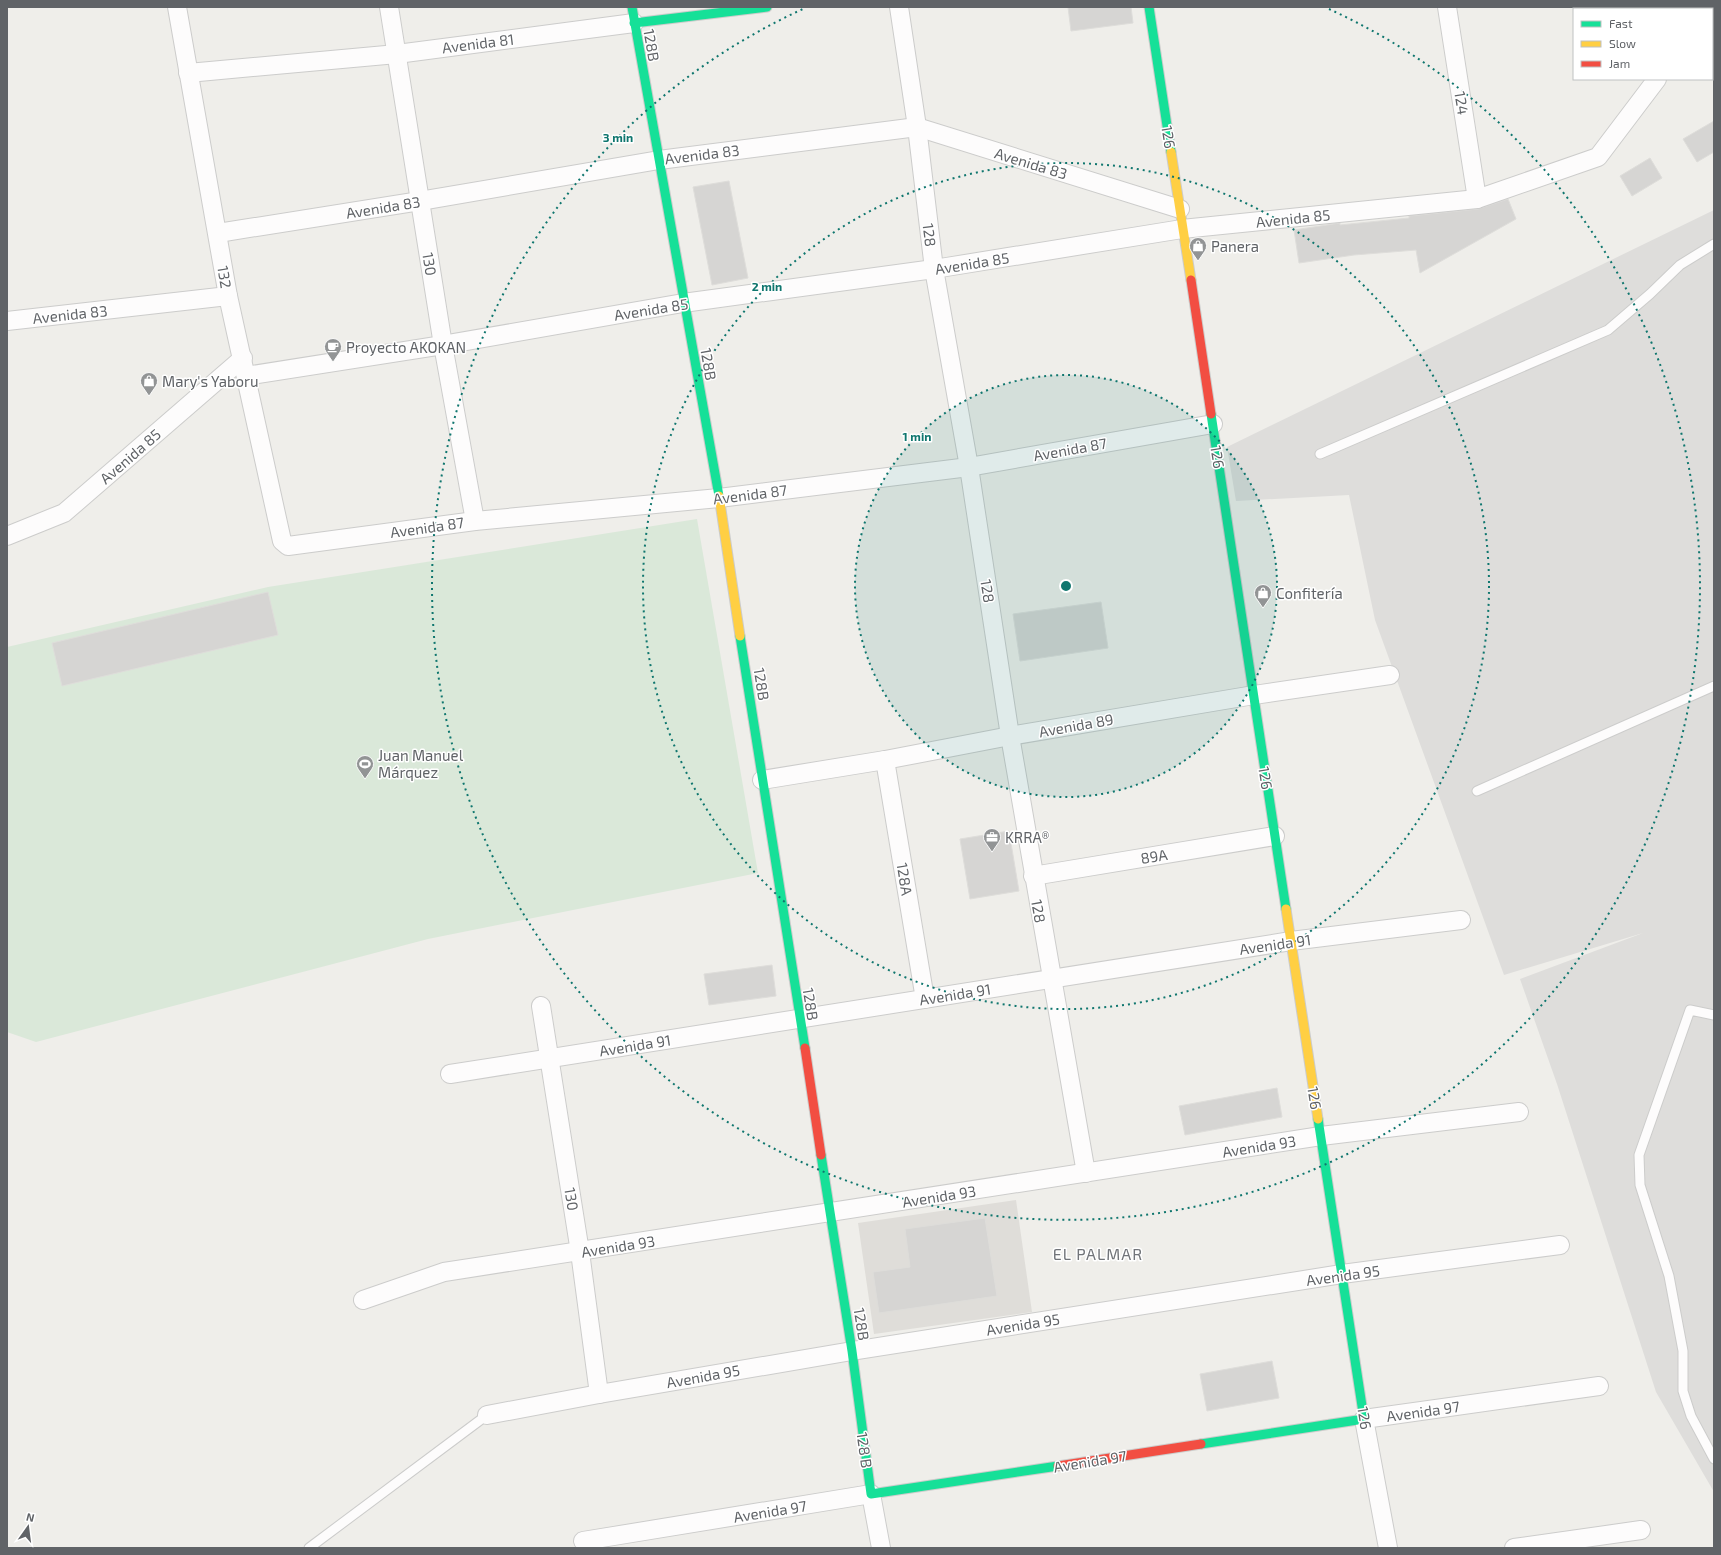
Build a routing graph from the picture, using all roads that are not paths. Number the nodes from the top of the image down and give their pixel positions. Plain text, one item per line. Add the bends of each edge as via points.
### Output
1 (177, 7) edge
2 (389, 7) edge
3 (767, 7) edge
4 (899, 7) edge
5 (1149, 7) edge
6 (1447, 7) edge
7 (633, 15) edge
8 (397, 54) junction
9 (188, 73) junction
10 (1656, 80) edge
11 (916, 127) junction
12 (659, 160) junction
13 (1477, 199) junction
14 (420, 201) junction
15 (1180, 210) junction
16 (1182, 229) junction
17 (218, 233) junction
18 (1714, 244) edge
19 (934, 269) junction
20 (228, 296) junction
21 (684, 303) junction
22 (7, 321) edge
23 (443, 345) junction
24 (243, 358) junction
25 (246, 376) junction
26 (1213, 424) junction
27 (1320, 454) dead end
28 (969, 467) junction
29 (719, 498) junction
30 (475, 521) junction
31 (7, 536) edge
32 (284, 544) joint
33 (1390, 675) dead end
34 (1714, 686) edge
35 (1254, 695) junction
36 (1010, 736) junction
37 (885, 760) junction
38 (762, 780) junction
39 (1477, 791) dead end
40 (1275, 836) junction
41 (1033, 876) junction
42 (1461, 920) dead end
43 (1291, 941) junction
44 (1051, 978) junction
45 (925, 999) junction
46 (541, 1006) dead end
47 (1714, 1015) edge
48 (799, 1018) junction
49 (551, 1059) junction
50 (450, 1074) dead end
51 (1518, 1112) dead end
52 (1321, 1136) junction
53 (1086, 1173) junction
54 (831, 1213) junction
55 (1560, 1245) dead end
56 (580, 1252) junction
57 (1342, 1274) junction
58 (363, 1300) dead end
59 (852, 1351) junction
60 (1599, 1386) dead end
61 (599, 1394) junction
62 (487, 1415) joint
63 (1364, 1419) junction
64 (1714, 1459) edge
65 (871, 1494) junction
66 (1641, 1530) dead end
67 (583, 1541) dead end
68 (309, 1548) edge
69 (881, 1548) edge
70 (1388, 1548) edge
71 (1514, 1548) edge

1 - 9 street, 132
2 - 8 street, 130
3 - 7 street, Avenida 81
4 - 11 street, 128
5 - 15 street, 126
6 - 13 street, 124
7 - 8 street, Avenida 81
7 - 12 street, 128B
8 - 9 street, Avenida 81
8 - 14 street, 130
9 - 17 street, 132
10 - 13 street, Avenida 85 via 1598,157
11 - 12 street, Avenida 83
11 - 15 street, Avenida 83
11 - 19 street, 128
12 - 14 street, Avenida 83
12 - 21 street, 128B
13 - 16 street, Avenida 85
14 - 17 street, Avenida 83
14 - 23 street, 130
15 - 16 street, 126
16 - 19 street, Avenida 85
16 - 26 street, 126
17 - 20 street, 132
18 - 27 lane via 1680,265 1608,330
19 - 21 street, Avenida 85
19 - 28 street, 128
20 - 22 street, Avenida 83
20 - 24 street, 132
21 - 23 street, Avenida 85
21 - 29 street, 128B
23 - 25 street, Avenida 85
23 - 30 street, 130
24 - 25 street, 132
24 - 31 street, Avenida 85 via 64,513
25 - 32 street, 132
26 - 28 street, Avenida 87
26 - 35 street, 126
28 - 29 street, Avenida 87
28 - 36 street, 128
29 - 30 street, Avenida 87
29 - 38 street, 128B
30 - 32 street, Avenida 87 via 288,546
33 - 35 street, Avenida 89
34 - 39 lane
35 - 36 street, Avenida 89
35 - 40 street, 126
36 - 37 street, Avenida 89
36 - 41 street, 128
37 - 38 street, Avenida 89
37 - 45 street, 128A
38 - 48 street, 128B
40 - 41 street, 89A
40 - 43 street, 126
41 - 44 street, 128
42 - 43 street, Avenida 91
43 - 44 street, Avenida 91
43 - 52 street, 126
44 - 45 street, Avenida 91
44 - 53 street, 128
45 - 48 street, Avenida 91
46 - 49 street, 130
47 - 64 lane via 1690,1010 1639,1155 1640,1185 1669,1276 1683,1351 1683,1391 1691,1416
48 - 49 street, Avenida 91
48 - 54 street, 128B
49 - 50 street, Avenida 91
49 - 56 street, 130
51 - 52 street, Avenida 93
52 - 53 street, Avenida 93
52 - 57 street, 126
53 - 54 street, Avenida 93
54 - 56 street, Avenida 93
54 - 59 street, 128B
55 - 57 street, Avenida 95
56 - 58 street, Avenida 93 via 444,1272
56 - 61 street, 130
57 - 59 street, Avenida 95
57 - 63 street, 126
59 - 61 street, Avenida 95
59 - 65 street, 128 B
60 - 63 street, Avenida 97
61 - 62 street, Avenida 95
62 - 68 lane
63 - 65 street, Avenida 97
63 - 70 street, 126
65 - 67 street, Avenida 97
65 - 69 street, 128 B
66 - 71 street

